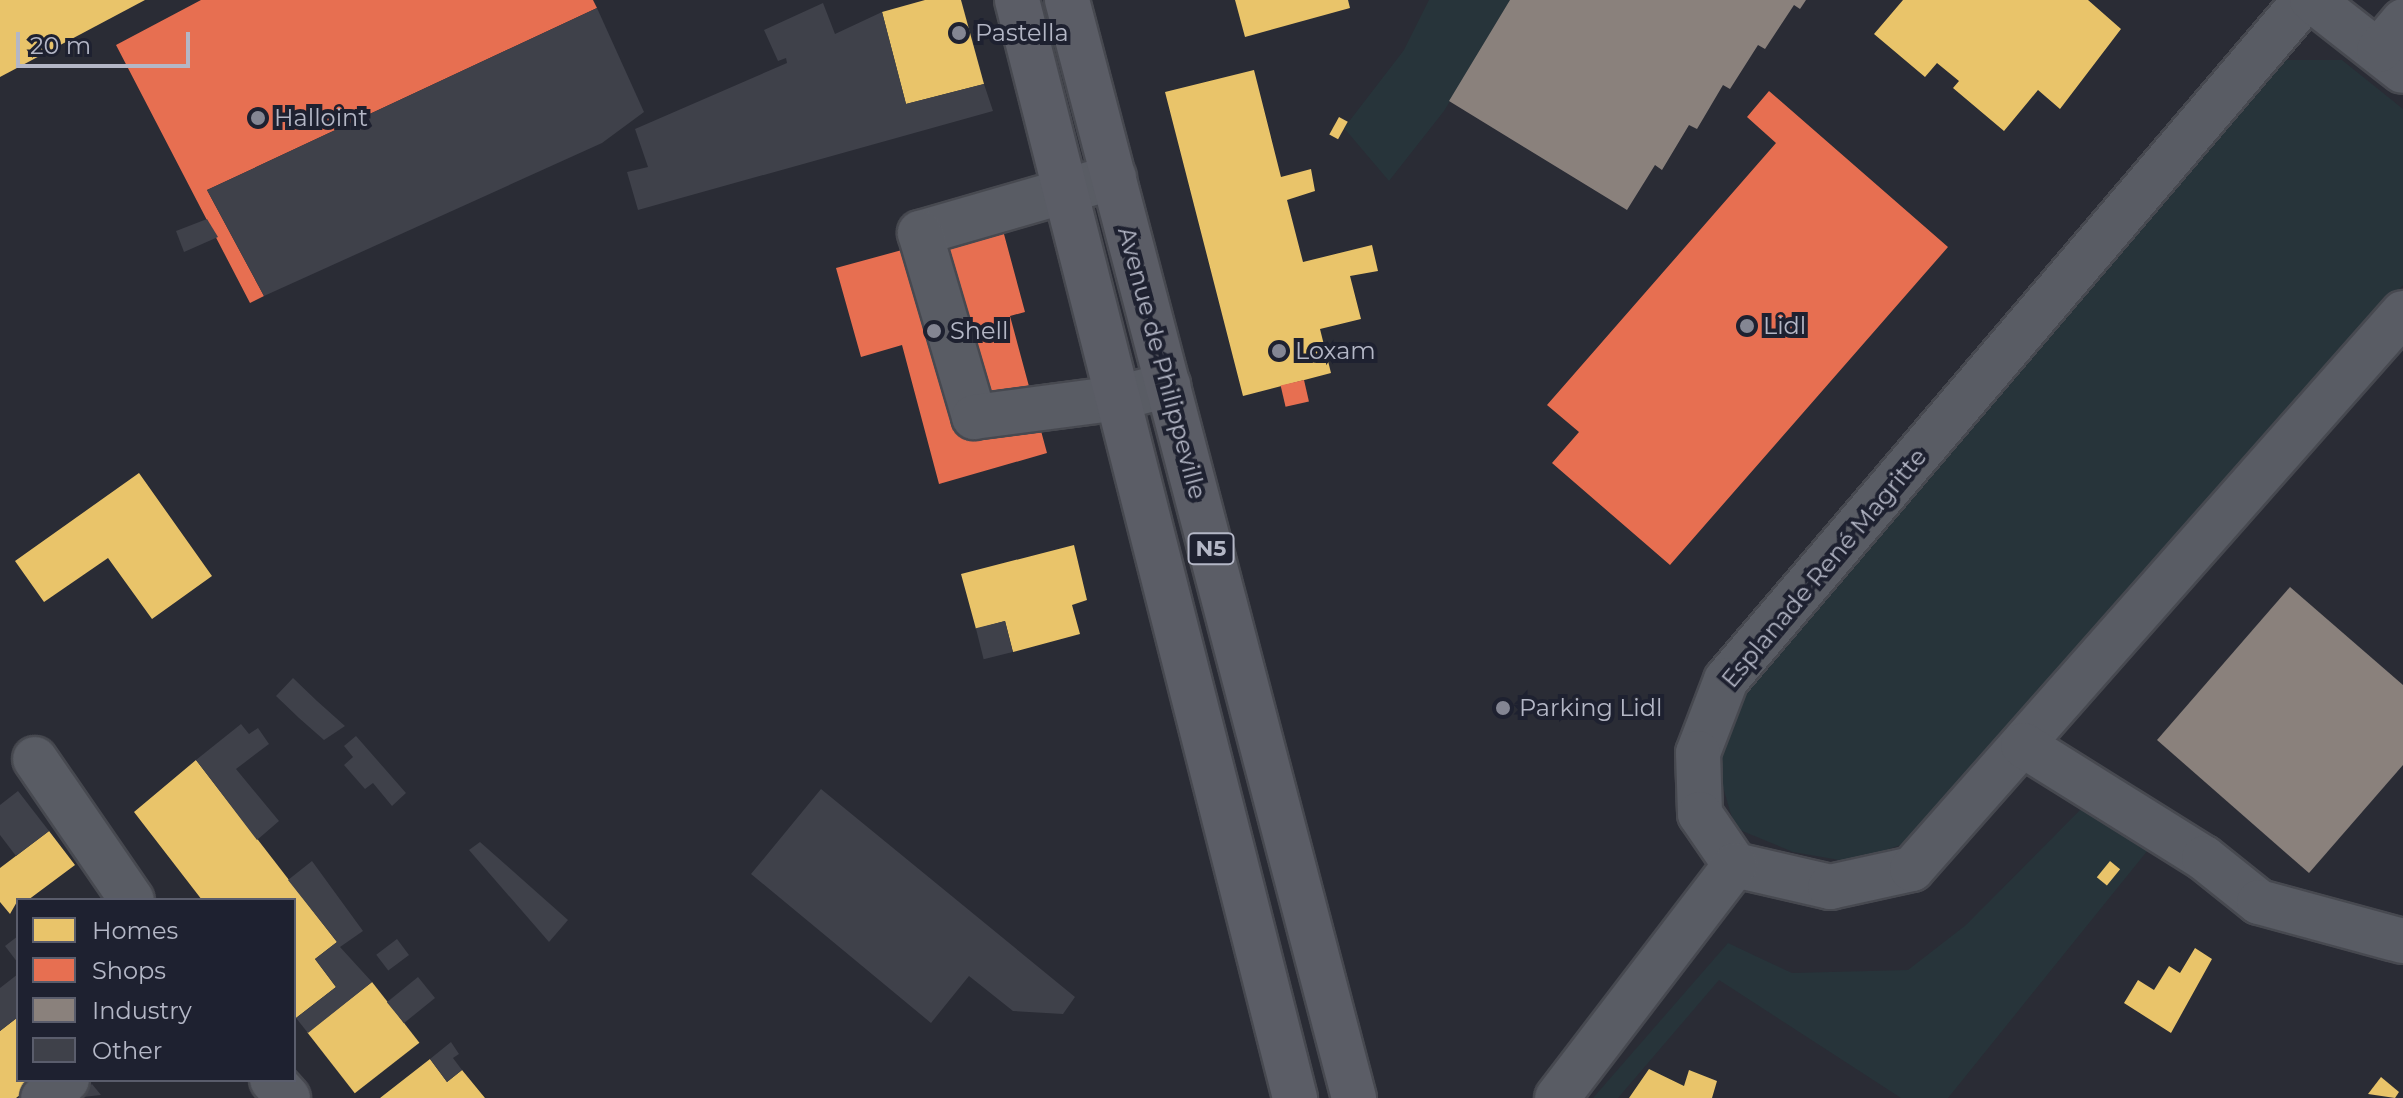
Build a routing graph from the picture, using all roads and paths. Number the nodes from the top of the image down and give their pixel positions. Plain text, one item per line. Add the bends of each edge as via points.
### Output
1 (1017, 0) edge
2 (1067, 0) edge
3 (2305, 0) edge
4 (2312, 0) edge
5 (2395, 47) edge
6 (1114, 177) junction
7 (1065, 190) junction
8 (2403, 313) edge
9 (1168, 385) junction
10 (1118, 398) junction
11 (2023, 745) junction
12 (35, 759) dead end
13 (1735, 865) junction
14 (131, 898) edge
15 (2403, 941) edge
16 (64, 1082) edge
17 (274, 1082) edge
18 (43, 1098) edge
19 (288, 1098) edge
20 (1295, 1098) edge
21 (1354, 1098) edge
22 (1557, 1098) edge

1 - 7 main road, Avenue de Philippeville / N5
2 - 6 main road, Avenue de Philippeville / N5
3 - 13 street, Esplanade René Magritte via 1726,680 1698,753 1700,814
4 - 5 street
6 - 7 street
6 - 9 main road, Avenue de Philippeville / N5
7 - 10 main road, Avenue de Philippeville / N5
7 - 10 street via 920,233 974,417
8 - 11 street
9 - 10 street
9 - 21 main road, Avenue de Philippeville / N5
10 - 20 main road, Avenue de Philippeville / N5
11 - 13 street via 1912,869 1830,887
11 - 15 street via 2204,858 2259,902
12 - 14 street
13 - 22 street
16 - 18 street
17 - 19 street

